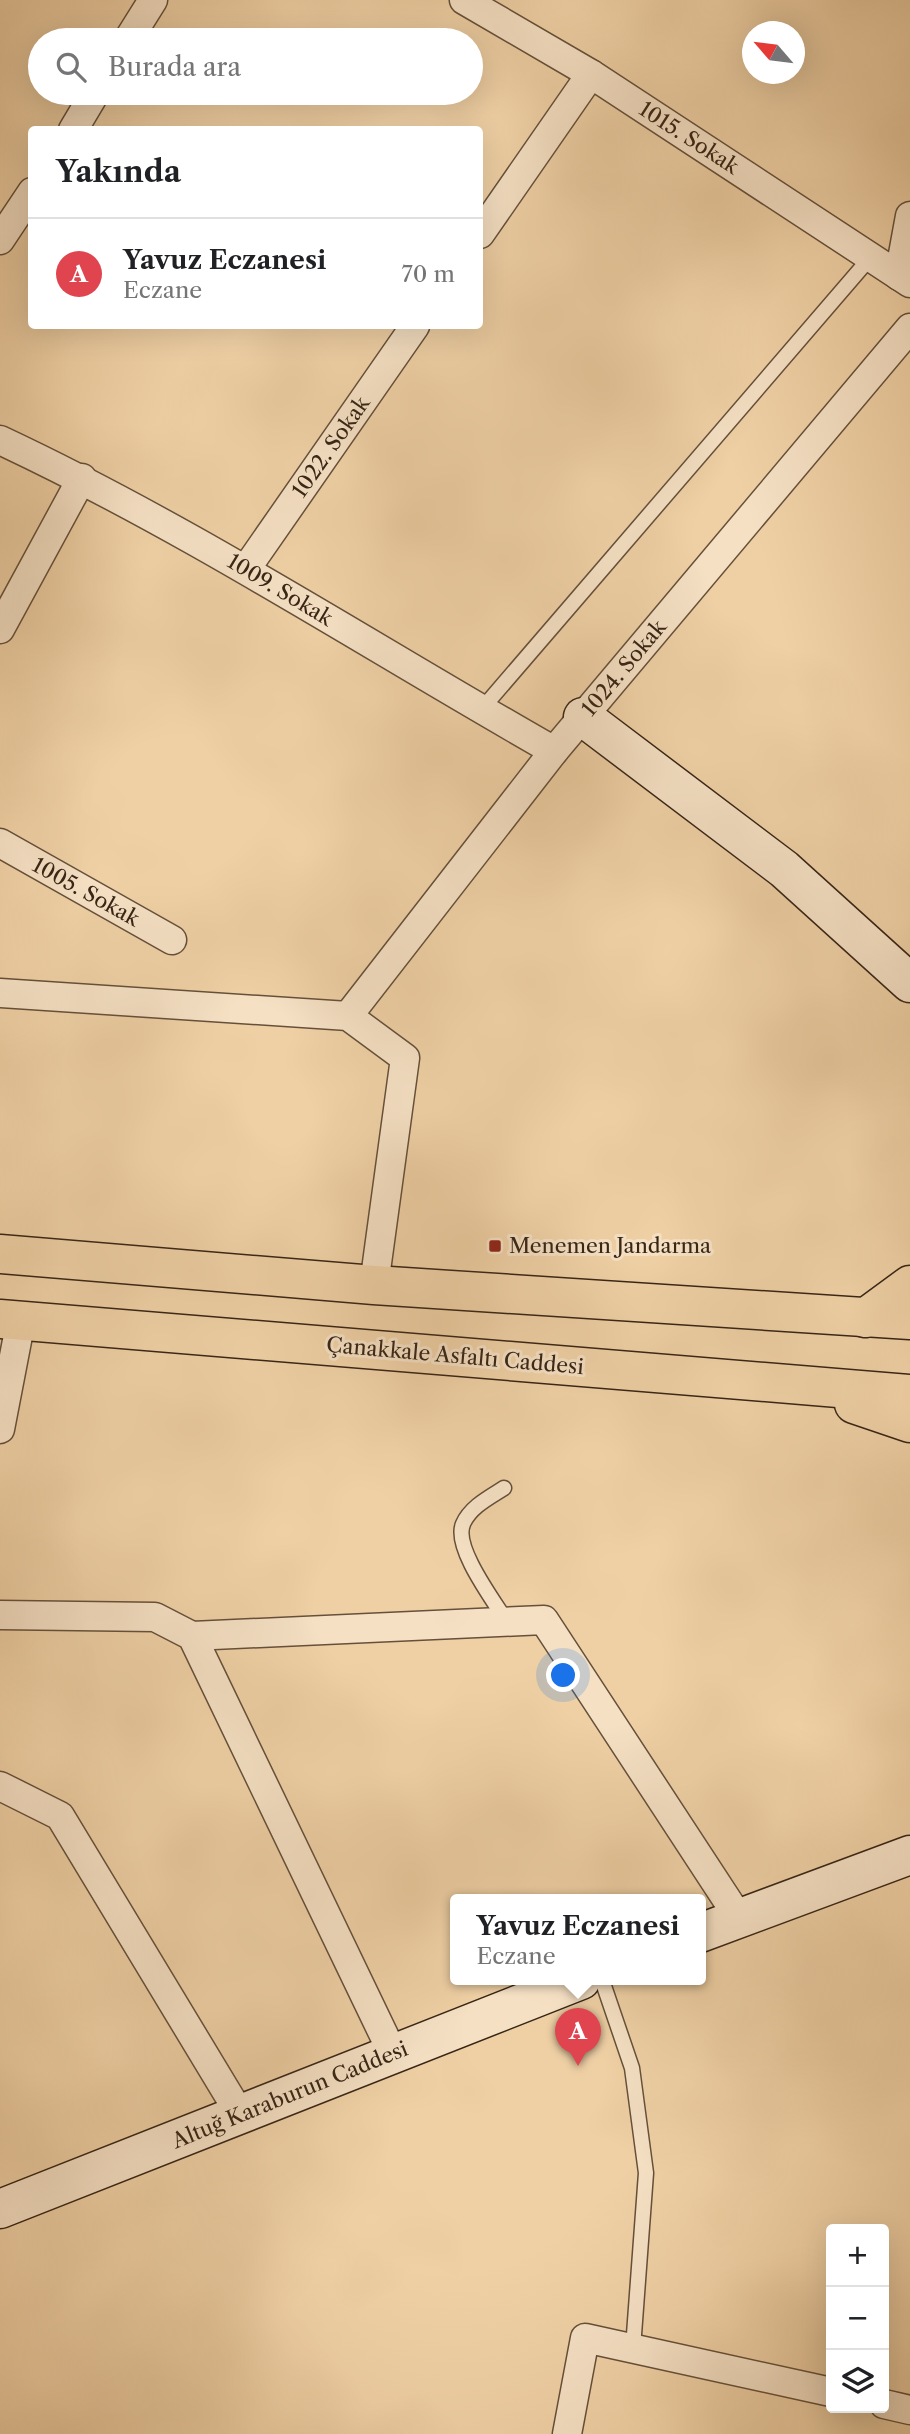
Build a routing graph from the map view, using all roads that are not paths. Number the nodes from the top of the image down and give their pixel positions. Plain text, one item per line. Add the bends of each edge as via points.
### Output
1 (153, 0) edge
2 (464, 0) edge
3 (136, 28) edge
4 (591, 74) junction
5 (88, 105) edge
6 (75, 126) edge
7 (28, 198) edge
8 (910, 215) edge
9 (483, 230) edge
10 (0, 240) edge
11 (870, 258) junction
12 (904, 280) edge
13 (910, 328) edge
14 (413, 329) edge
15 (0, 440) edge
16 (82, 478) junction
17 (246, 569) junction
18 (0, 629) edge
19 (481, 710) junction
20 (583, 717) junction
21 (554, 751) junction
22 (0, 843) edge
23 (172, 940) dead end
24 (910, 983) edge
25 (0, 993) edge
26 (348, 1016) junction
27 (0, 1254) edge
28 (374, 1285) junction
29 (910, 1285) edge
30 (864, 1318) junction
31 (10, 1320) edge
32 (910, 1320) edge
33 (795, 1385) junction
34 (910, 1394) edge
35 (910, 1423) edge
36 (0, 1429) edge
37 (504, 1488) dead end
38 (0, 1615) edge
39 (507, 1622) junction
40 (192, 1636) junction
41 (0, 1786) edge
42 (910, 1855) edge
43 (739, 1918) junction
44 (706, 1931) edge
45 (568, 1985) edge
46 (604, 1985) edge
47 (393, 2054) junction
48 (240, 2114) junction
49 (0, 2209) edge
50 (633, 2348) junction
51 (826, 2391) edge
52 (889, 2405) edge
53 (910, 2410) edge
54 (567, 2434) edge

1 - 3 street
2 - 4 street, 1015. Sokak
4 - 9 street
4 - 11 street, 1015. Sokak
5 - 6 street
7 - 10 street
8 - 12 street
11 - 12 street, 1015. Sokak
11 - 19 lane
13 - 20 street, 1024. Sokak
14 - 17 street, 1022. Sokak
15 - 16 street, 1009. Sokak
16 - 17 street, 1009. Sokak
16 - 18 street
17 - 19 street, 1009. Sokak
19 - 21 street, 1009. Sokak
20 - 21 street, 1024. Sokak
20 - 24 street via 784,869
21 - 26 street, 1024. Sokak
22 - 23 street, 1005. Sokak
25 - 26 street
26 - 28 street via 405,1058
27 - 28 highway
28 - 30 highway
29 - 30 highway
30 - 32 highway
31 - 33 highway, Çanakkale Asfaltı Caddesi
31 - 36 street
33 - 34 highway, Çanakkale Asfaltı Caddesi
33 - 35 highway
37 - 39 lane via 479,1504 463,1524 461,1538 471,1564
38 - 40 street via 155,1617
39 - 40 street
39 - 43 street via 544,1620
40 - 47 street
41 - 48 street via 60,1816
42 - 43 street
43 - 44 street
45 - 47 street, Altuğ Karaburun Caddesi
46 - 50 lane via 632,2068 646,2173
47 - 48 street, Altuğ Karaburun Caddesi
48 - 49 street, Altuğ Karaburun Caddesi
50 - 51 street
50 - 54 street via 585,2338
52 - 53 street

